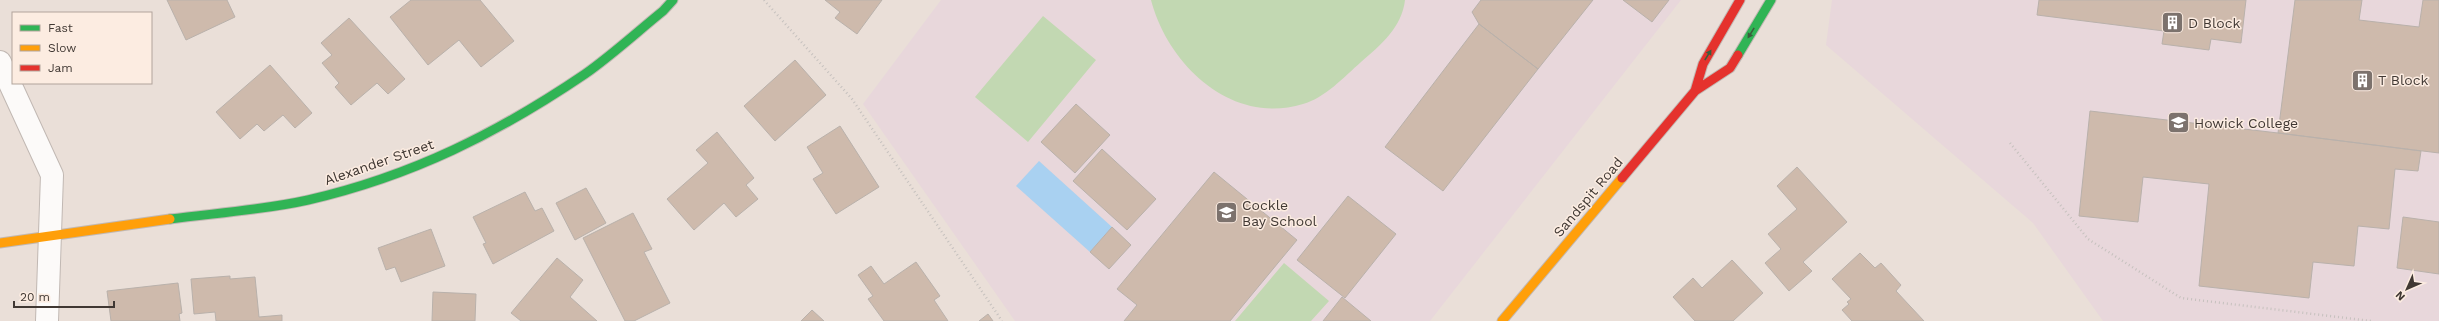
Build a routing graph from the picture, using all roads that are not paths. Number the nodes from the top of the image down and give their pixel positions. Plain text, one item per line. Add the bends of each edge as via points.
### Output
1 (673, 0) edge
2 (1740, 0) edge
3 (1772, 0) edge
4 (0, 62) edge
5 (1695, 91) junction
6 (50, 236) junction
7 (0, 243) edge
8 (47, 321) edge
9 (1502, 321) edge

1 - 6 street, Alexander Street via 586,73 490,133 425,164 360,186 307,200
5 -> 2 street, Sandspit Road via 1703,64
3 -> 5 street, Sandspit Road via 1730,68
4 - 6 street via 52,175
5 - 9 street, Sandspit Road
6 - 7 street, Alexander Street
6 - 8 street

